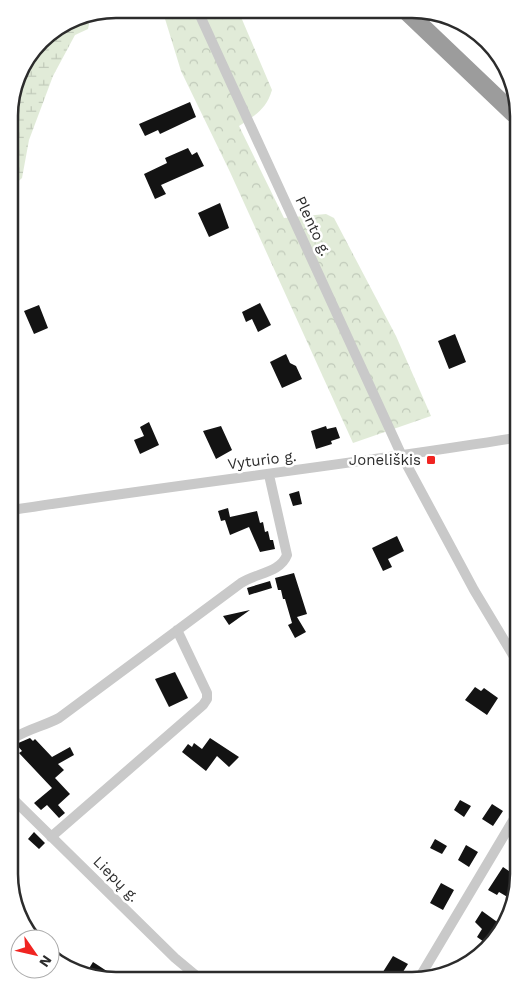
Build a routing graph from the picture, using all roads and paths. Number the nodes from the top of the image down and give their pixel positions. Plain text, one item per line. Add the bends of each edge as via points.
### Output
1 (201, 18) edge
2 (413, 18) edge
3 (509, 109) edge
4 (510, 439) edge
5 (402, 456) junction
6 (269, 475) junction
7 (18, 509) edge
8 (177, 630) junction
9 (509, 649) edge
10 (18, 736) edge
11 (18, 804) edge
12 (509, 827) edge
13 (51, 837) junction
14 (423, 971) edge
15 (192, 972) edge

1 - 5 street, Plento g.
2 - 3 highway
4 - 5 street, Vyturio g.
5 - 6 street, Vyturio g.
5 - 9 street, Plento g.
6 - 7 street, Vyturio g. via 147,489
6 - 8 street via 287,555 285,562 279,568 250,577
8 - 10 street via 59,718
8 - 13 street via 207,699
11 - 13 street, Liepų g.
12 - 14 street
13 - 15 street, Liepų g.

